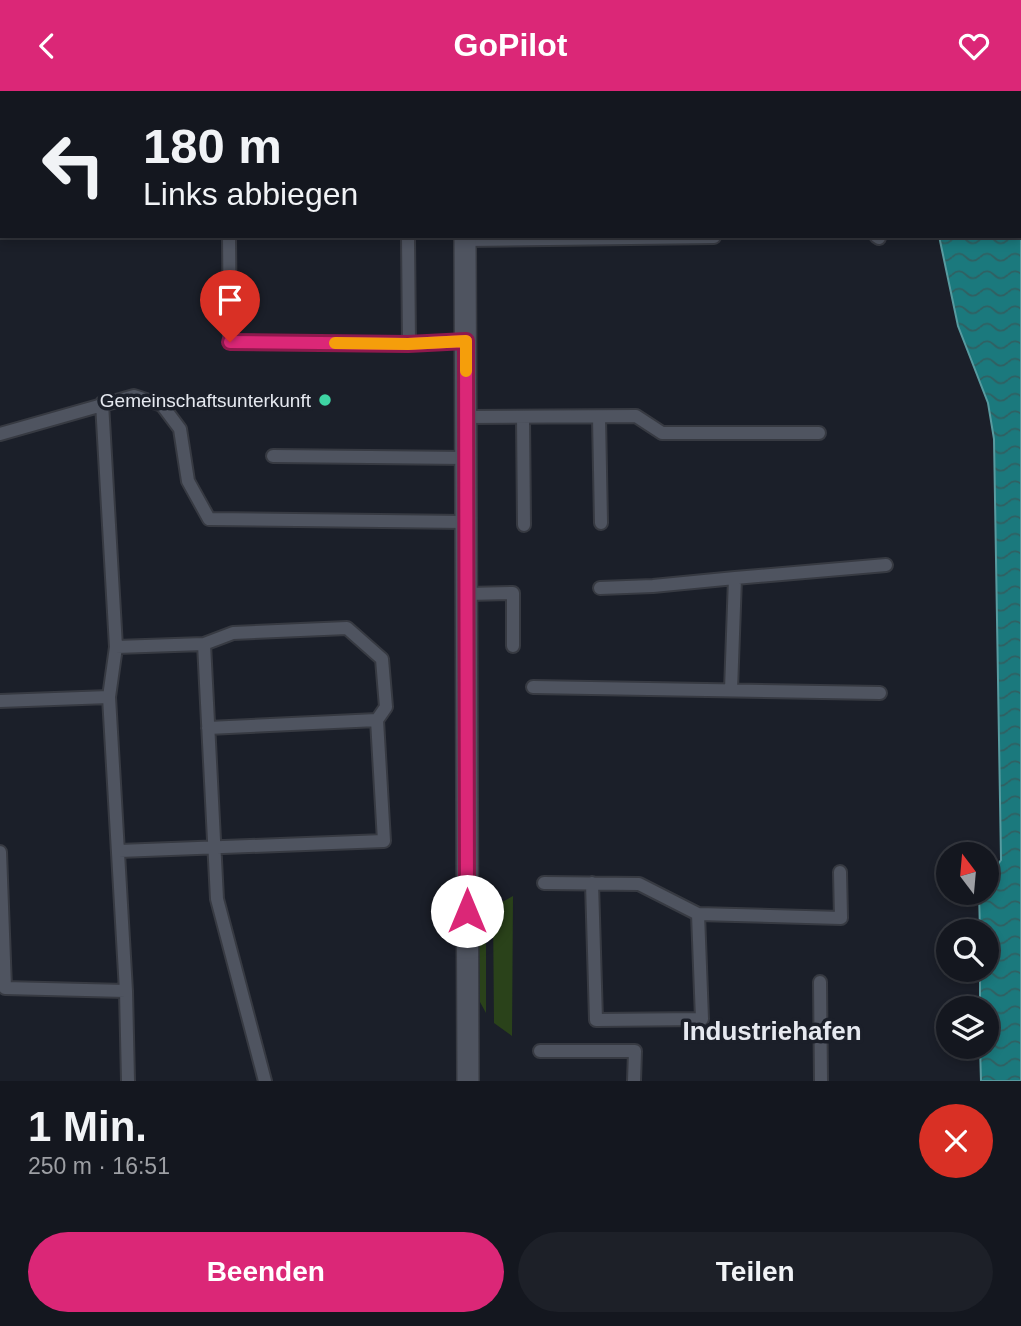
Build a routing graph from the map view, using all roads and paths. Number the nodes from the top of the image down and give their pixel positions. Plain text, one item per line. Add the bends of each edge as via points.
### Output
1 (229, 238) edge
2 (408, 238) edge
3 (465, 238) edge
4 (466, 341) junction
5 (408, 344) junction
6 (102, 403) junction
7 (466, 417) junction
8 (523, 417) junction
9 (599, 417) junction
10 (819, 433) dead end
11 (0, 434) edge
12 (273, 456) dead end
13 (466, 458) junction
14 (466, 522) junction
15 (601, 523) dead end
16 (524, 525) dead end
17 (886, 565) dead end
18 (734, 578) junction
19 (600, 588) dead end
20 (467, 594) junction
21 (204, 644) junction
22 (513, 646) dead end
23 (116, 647) junction
24 (533, 687) dead end
25 (731, 690) junction
26 (880, 693) dead end
27 (109, 697) junction
28 (0, 701) edge
29 (377, 720) junction
30 (208, 729) junction
31 (214, 848) junction
32 (119, 851) junction
33 (0, 852) edge
34 (840, 872) dead end
35 (544, 883) dead end
36 (592, 883) junction
37 (698, 913) junction
38 (820, 982) dead end
39 (127, 991) junction
40 (540, 1051) dead end
41 (128, 1081) edge
42 (265, 1081) edge
43 (468, 1081) edge
44 (635, 1081) edge
45 (821, 1081) edge

1 - 5 lane via 230,342
2 - 5 lane
3 - 4 main road
4 - 5 lane
4 - 7 main road
6 - 11 lane
6 - 14 lane via 134,396 162,405 180,429 188,481 209,519
6 - 23 lane
7 - 8 lane
7 - 13 main road
8 - 9 lane
8 - 16 lane
9 - 10 lane via 636,417 662,433
9 - 15 lane
12 - 13 lane
13 - 14 main road
14 - 20 main road
17 - 18 lane
18 - 19 lane
18 - 25 lane
20 - 22 lane via 513,593
20 - 43 main road
21 - 23 lane
21 - 29 lane via 233,633 346,628 382,659 386,707
21 - 30 lane
23 - 27 lane
24 - 25 lane
25 - 26 lane
27 - 28 lane
27 - 32 lane
29 - 30 lane
29 - 31 lane via 384,841
30 - 31 lane
31 - 32 lane
31 - 42 lane via 217,899
32 - 39 lane
33 - 39 lane via 5,988
34 - 37 lane via 841,918
35 - 36 lane
36 - 37 lane via 639,884
36 - 37 lane via 596,1020 702,1019
38 - 45 lane
39 - 41 lane
40 - 44 lane via 635,1051

